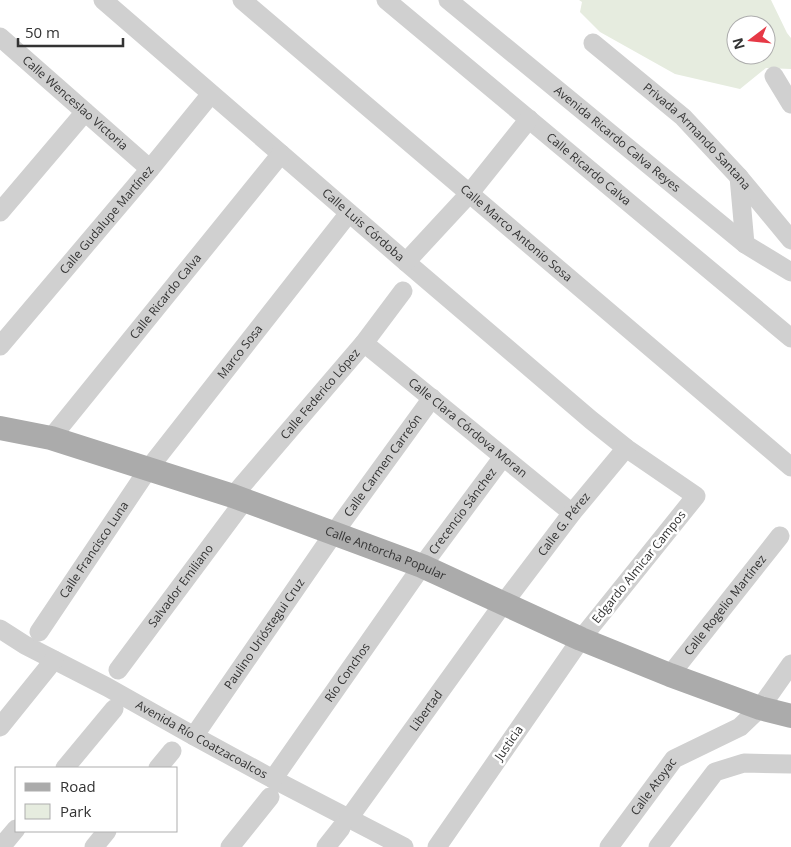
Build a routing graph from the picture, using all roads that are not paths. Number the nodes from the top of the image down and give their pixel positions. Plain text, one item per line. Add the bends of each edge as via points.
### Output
1 (103, 0) edge
2 (242, 0) edge
3 (386, 0) edge
4 (448, 0) edge
5 (0, 37) edge
6 (593, 43) dead end
7 (774, 76) dead end
8 (212, 94) junction
9 (791, 104) edge
10 (85, 112) junction
11 (529, 119) junction
12 (281, 154) junction
13 (150, 169) junction
14 (739, 177) junction
15 (469, 194) junction
16 (0, 212) edge
17 (349, 213) junction
18 (791, 240) edge
19 (745, 244) junction
20 (406, 262) junction
21 (791, 272) edge
22 (403, 291) dead end
23 (791, 338) edge
24 (364, 343) junction
25 (0, 346) edge
26 (432, 398) junction
27 (0, 428) edge
28 (51, 438) junction
29 (626, 448) junction
30 (504, 457) junction
31 (791, 466) edge
32 (150, 468) junction
33 (696, 496) joint
34 (239, 498) junction
35 (572, 513) junction
36 (334, 533) junction
37 (780, 536) dead end
38 (422, 566) junction
39 (503, 604) junction
40 (0, 629) edge
41 (39, 632) dead end
42 (582, 638) junction
43 (54, 660) junction
44 (791, 664) edge
45 (118, 670) dead end
46 (670, 675) junction
47 (760, 708) junction
48 (114, 709) dead end
49 (791, 716) edge
50 (0, 727) edge
51 (194, 736) junction
52 (172, 751) dead end
53 (791, 764) edge
54 (66, 767) edge
55 (159, 767) edge
56 (272, 788) junction
57 (345, 823) junction
58 (15, 830) edge
59 (106, 832) edge
60 (1, 847) edge
61 (94, 847) edge
62 (230, 847) edge
63 (326, 847) edge
64 (404, 847) edge
65 (437, 847) edge
66 (609, 847) edge
67 (658, 847) edge

1 - 8 street, Calle Luis Córdoba
2 - 15 street, Calle Marco Antonio Sosa
3 - 11 street, Calle Ricardo Calva
4 - 19 street, Avenida Ricardo Calva Reyes
5 - 10 street, Calle Wenceslao Victoria
6 - 14 street, Privada Armando Santana via 683,117
7 - 9 street
8 - 12 street, Calle Luis Córdoba
8 - 13 street, Calle Gudalupe Martínez
10 - 13 street, Calle Wenceslao Victoria
10 - 16 street
11 - 15 street
11 - 23 street, Calle Ricardo Calva
12 - 17 street, Calle Luis Córdoba
12 - 28 street, Calle Ricardo Calva
13 - 25 street, Calle Gudalupe Martínez
14 - 18 street, Privada Armando Santana
14 - 19 street
15 - 20 street
15 - 31 street, Calle Marco Antonio Sosa
17 - 20 street, Calle Luis Córdoba
17 - 32 street, Marco Sosa
19 - 21 street, Avenida Ricardo Calva Reyes
20 - 29 street, Calle Luis Córdoba
22 - 24 street, Calle Federico López
24 - 26 street, Calle Clara Córdova Moran
24 - 34 street, Calle Federico López
26 - 30 street, Calle Clara Córdova Moran
26 - 36 street, Calle Carmen Carreón
27 - 28 main road, Calle Antorcha Popular
28 - 32 main road, Calle Antorcha Popular
29 - 33 street, Calle Luis Córdoba
29 - 35 street, Calle G. Pérez
30 - 35 street, Calle Clara Córdova Moran
30 - 38 street, Crecencio Sánchez
32 - 34 main road, Calle Antorcha Popular
32 - 41 street, Calle Francisco Luna
33 - 42 street, Edgardo Almicar Campos
34 - 36 main road, Calle Antorcha Popular
34 - 45 street, Salvador Emiliano
35 - 39 street, Calle G. Pérez
36 - 38 main road, Calle Antorcha Popular
36 - 51 street, Paulino Urióstegui Cruz
37 - 46 street, Calle Rogelio Martínez
38 - 39 main road, Calle Antorcha Popular
38 - 56 street, Río Conchos
39 - 42 main road, Calle Antorcha Popular
39 - 57 street, Libertad
40 - 43 street, Avenida Río Coatzacoalcos
42 - 46 main road, Calle Antorcha Popular
42 - 65 street, Justicia
43 - 50 street
43 - 51 street, Avenida Río Coatzacoalcos
44 - 47 street, Calle Atoyac
46 - 47 main road, Calle Antorcha Popular
47 - 49 main road, Calle Antorcha Popular
47 - 66 street, Calle Atoyac via 740,727 674,759
48 - 54 street
51 - 56 street, Avenida Río Coatzacoalcos
52 - 55 street
53 - 67 street via 744,763 715,772
56 - 57 street, Avenida Río Coatzacoalcos
56 - 62 street, Río Conchos
57 - 63 street, Libertad
57 - 64 street, Avenida Río Coatzacoalcos
58 - 60 street
59 - 61 street

